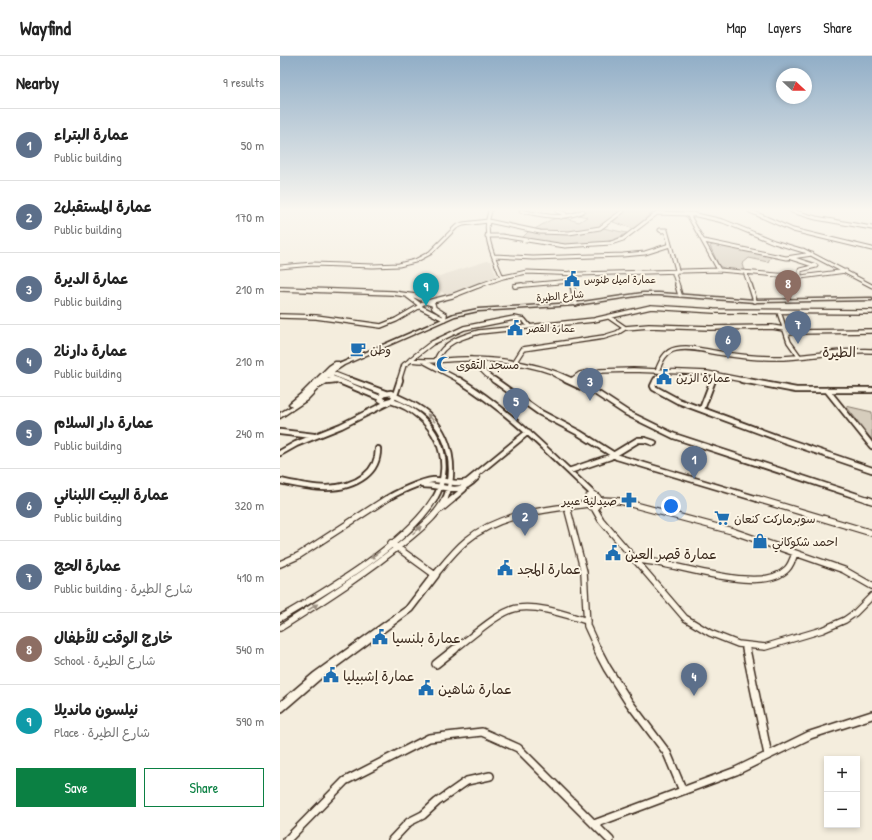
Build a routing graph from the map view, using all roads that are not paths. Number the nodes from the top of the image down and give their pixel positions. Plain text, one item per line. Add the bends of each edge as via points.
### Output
1 (436, 248) edge
2 (491, 248) edge
3 (664, 248) edge
4 (670, 248) edge
5 (707, 248) edge
6 (738, 248) edge
7 (793, 248) edge
8 (812, 254) junction
9 (494, 256) junction
10 (791, 258) junction
11 (280, 267) edge
12 (677, 270) junction
13 (719, 270) junction
14 (846, 271) junction
15 (745, 272) junction
16 (570, 273) junction
17 (800, 276) junction
18 (502, 277) junction
19 (571, 281) junction
20 (515, 286) dead end
21 (872, 286) edge
22 (280, 289) edge
23 (680, 293) junction
24 (402, 294) junction
25 (452, 296) junction
26 (872, 298) edge
27 (754, 300) junction
28 (428, 302) junction
29 (576, 302) junction
30 (420, 305) junction
31 (434, 306) junction
32 (425, 309) junction
33 (779, 312) junction
34 (872, 312) edge
35 (406, 315) junction
36 (280, 316) edge
37 (444, 317) junction
38 (609, 317) junction
39 (438, 318) junction
40 (529, 326) junction
41 (625, 328) junction
42 (784, 328) junction
43 (872, 331) edge
44 (801, 332) junction
45 (787, 336) junction
46 (872, 351) edge
47 (799, 356) junction
48 (471, 359) junction
49 (410, 360) junction
50 (436, 360) junction
51 (424, 362) junction
52 (514, 363) junction
53 (542, 369) junction
54 (657, 371) junction
55 (664, 371) junction
56 (327, 374) junction
57 (563, 374) junction
58 (585, 374) junction
59 (715, 374) junction
60 (338, 380) junction
61 (573, 381) junction
62 (319, 384) junction
63 (397, 384) junction
64 (584, 386) junction
65 (827, 390) junction
66 (872, 390) edge
67 (386, 393) junction
68 (594, 393) junction
69 (395, 395) junction
70 (380, 399) junction
71 (390, 401) junction
72 (702, 409) junction
73 (371, 411) junction
74 (280, 412) edge
75 (280, 416) edge
76 (280, 432) edge
77 (528, 432) junction
78 (316, 436) junction
79 (654, 443) dead end
80 (872, 446) edge
81 (378, 449) dead end
82 (280, 453) edge
83 (614, 455) junction
84 (484, 469) junction
85 (872, 470) edge
86 (568, 472) junction
87 (280, 481) edge
88 (441, 483) junction
89 (449, 486) junction
90 (465, 489) junction
91 (594, 495) junction
92 (600, 500) junction
93 (872, 501) edge
94 (590, 505) junction
95 (567, 507) junction
96 (432, 517) junction
97 (872, 533) edge
98 (391, 543) junction
99 (397, 548) junction
100 (795, 553) junction
101 (635, 560) junction
102 (280, 564) edge
103 (435, 575) junction
104 (872, 586) edge
105 (872, 596) edge
106 (280, 618) edge
107 (587, 621) junction
108 (280, 628) edge
109 (745, 645) junction
110 (436, 664) dead end
111 (280, 708) edge
112 (872, 715) edge
113 (768, 755) junction
114 (490, 776) dead end
115 (683, 791) junction
116 (594, 824) junction
117 (287, 840) edge
118 (392, 840) edge
119 (610, 840) edge

1 - 11 street via 422,258 409,263 382,266 319,264
2 - 9 street
3 - 9 street via 624,255 533,258
4 - 12 street
5 - 13 street
6 - 10 street
7 - 8 street
8 - 10 street
8 - 14 street
9 - 18 street
10 - 17 street via 816,266 800,270
12 - 13 street
12 - 16 street
12 - 23 street via 674,274
13 - 15 street
14 - 17 street
14 - 21 street
15 - 17 street
15 - 27 street
16 - 18 street via 527,272
16 - 19 street
18 - 25 street
19 - 20 street
19 - 29 street
22 - 24 street
23 - 27 main road, شارع الطيرة
23 - 29 main road, شارع الطيرة via 643,294
24 - 28 street
24 - 30 street
25 - 28 street
25 - 31 street
26 - 27 main road, شارع الطيرة
28 - 30 street
28 - 31 street
29 - 37 main road, شارع الطيرة via 465,312
30 - 32 street
30 - 35 street
31 - 37 street
32 - 35 street
32 - 39 street
33 - 34 street
33 - 38 street via 651,307
33 - 42 street
35 - 36 street via 388,324 376,326 316,317
37 - 39 main road, شارع الطيرة
37 - 56 main road, شارع الطيرة via 348,360
38 - 40 street
38 - 41 street
39 - 56 main road, شارع الطيرة via 347,357
40 - 49 street via 522,318 470,325 435,341
40 - 50 street via 470,334 444,347
41 - 42 street via 668,325
41 - 52 street via 604,337 523,349
42 - 44 street
42 - 45 street
43 - 44 street
44 - 45 street via 792,332
45 - 47 street
46 - 47 street via 851,350
47 - 54 street via 768,358 678,348 664,356
48 - 50 street
48 - 52 street
48 - 83 street via 486,374 539,412
49 - 51 street
49 - 63 street via 404,366
50 - 51 street
51 - 77 street via 438,367 468,385
52 - 53 street
53 - 57 street
53 - 61 street
54 - 55 street
54 - 58 street via 620,370
55 - 59 street
55 - 72 street via 652,384 654,388 678,401
56 - 60 street
56 - 62 main road, شارع الطيرة
56 - 67 street
56 - 74 main road, شارع الطيرة via 296,402
57 - 58 street
57 - 61 street
58 - 61 street
58 - 64 street via 582,382
59 - 65 street via 781,388
59 - 72 street
60 - 62 street
60 - 70 street
61 - 64 street
61 - 68 street
62 - 75 main road, شارع الطيرة via 298,405
63 - 67 street
63 - 69 street
64 - 68 street
65 - 66 street
65 - 80 street
67 - 69 street
67 - 70 street
68 - 93 street via 674,436
69 - 71 street
89 -> 69 street via 452,474 449,451 438,426 420,408
70 - 71 street via 383,402
70 - 73 street
71 - 73 street
71 - 88 street via 405,405 426,422 436,437 443,461
72 - 85 street
73 - 78 street
76 - 78 street
77 - 84 street
77 - 86 street
78 - 82 street
79 - 83 street via 638,440
81 - 87 street via 375,464 367,475 338,488
83 - 86 street
83 - 97 street
84 - 89 street via 464,484
84 - 90 street
86 - 91 street
88 - 89 street
88 - 98 street via 432,505
88 - 102 street via 418,485 397,492 305,552
89 - 90 street via 457,490
89 - 96 street via 440,508
90 - 96 street
91 - 92 street
91 - 94 street via 586,498
92 - 94 street via 599,504
92 - 100 street via 620,501 724,529
94 - 95 street
94 - 101 street
95 - 103 street via 506,519 480,531 466,540
95 - 107 street via 584,572
99 -> 96 street
98 - 99 street
98 -> 106 street via 342,579
99 - 103 street
108 -> 99 street via 337,592
100 - 101 street via 781,574 740,580 651,560
100 - 104 street via 844,570
101 - 109 street via 685,618 710,634
103 - 111 main road via 409,609 317,676
105 - 109 street via 860,611 821,631 760,647
107 - 110 street via 549,610 517,608 500,615
107 - 115 street via 590,635 607,668 667,753
109 - 113 street
112 - 113 street via 810,735
113 - 115 street via 736,771
114 - 118 street via 467,781 423,815 409,822
115 - 116 street
116 - 117 street via 518,748 482,732 429,738 345,781
116 - 119 street

